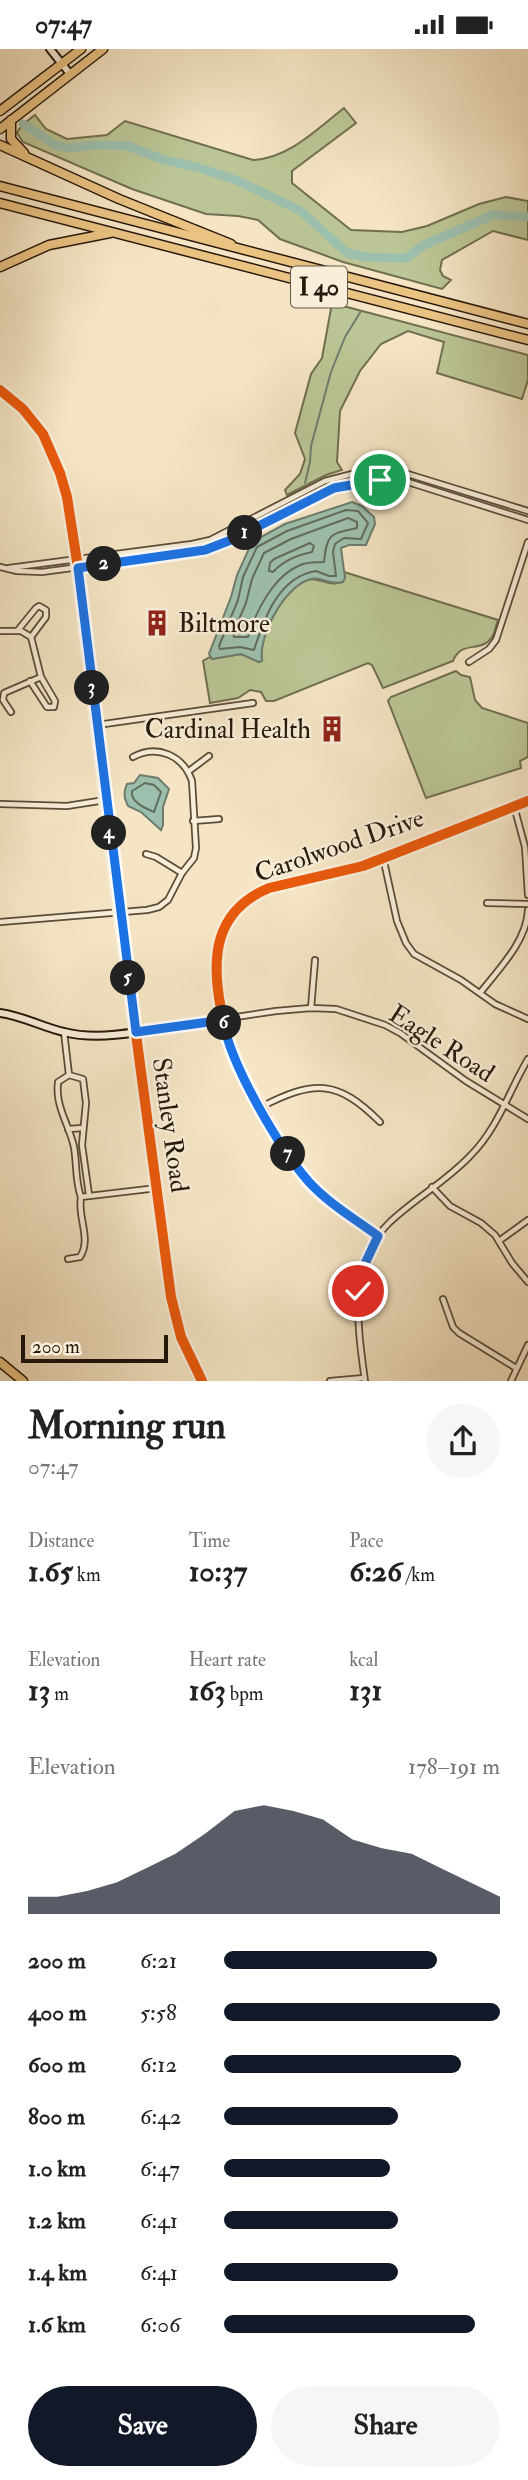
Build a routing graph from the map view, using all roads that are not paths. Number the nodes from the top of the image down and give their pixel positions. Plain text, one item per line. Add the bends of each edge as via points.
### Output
1 (50, 49) edge
2 (81, 49) edge
3 (103, 49) edge
4 (62, 64) junction
5 (70, 74) junction
6 (0, 111) edge
7 (10, 120) junction
8 (0, 129) edge
9 (0, 145) edge
10 (28, 158) junction
11 (0, 186) edge
12 (0, 203) edge
13 (111, 233) junction
14 (284, 262) junction
15 (0, 267) edge
16 (528, 324) edge
17 (528, 340) edge
18 (0, 390) edge
19 (528, 511) edge
20 (528, 520) edge
21 (528, 542) edge
22 (76, 558) junction
23 (0, 567) edge
24 (8, 568) junction
25 (78, 568) junction
26 (0, 631) edge
27 (18, 631) junction
28 (31, 637) junction
29 (469, 662) dead end
30 (41, 677) junction
31 (30, 681) junction
32 (253, 703) dead end
33 (11, 712) dead end
34 (97, 725) junction
35 (209, 756) dead end
36 (133, 757) dead end
37 (189, 771) junction
38 (106, 800) junction
39 (528, 801) edge
40 (0, 804) edge
41 (514, 806) junction
42 (219, 819) dead end
43 (193, 821) junction
44 (146, 854) dead end
45 (383, 857) junction
46 (182, 873) junction
47 (528, 895) edge
48 (487, 903) dead end
49 (528, 907) edge
50 (120, 911) junction
51 (0, 922) edge
52 (315, 960) dead end
53 (480, 993) junction
54 (311, 1008) junction
55 (0, 1013) edge
56 (528, 1019) edge
57 (223, 1020) junction
58 (64, 1032) junction
59 (136, 1032) junction
60 (528, 1059) edge
61 (69, 1075) junction
62 (504, 1106) junction
63 (261, 1107) junction
64 (528, 1119) edge
65 (380, 1122) dead end
66 (83, 1128) junction
67 (68, 1129) junction
68 (432, 1187) junction
69 (157, 1188) junction
70 (89, 1195) junction
71 (81, 1197) junction
72 (528, 1220) edge
73 (378, 1236) junction
74 (499, 1241) junction
75 (68, 1259) dead end
76 (528, 1282) edge
77 (443, 1299) dead end
78 (528, 1346) edge
79 (0, 1362) edge
80 (516, 1368) junction
81 (365, 1379) edge
82 (23, 1381) edge
83 (202, 1381) edge
84 (330, 1381) edge
85 (511, 1381) edge

1 - 4 street
2 - 4 highway
3 - 5 highway
4 - 5 street
4 - 6 highway
5 - 7 highway
7 - 8 highway
7 - 10 highway via 11,139
9 - 10 highway
10 - 14 highway via 187,228
11 - 14 highway, I 40
12 - 13 highway, I 40
13 - 15 highway via 48,246
13 - 17 highway, I 40
14 - 16 highway, I 40
18 - 22 street, Stanley Road via 33,422 53,455 67,497
19 - 22 street via 398,471 368,470 325,481 210,540
20 - 25 street via 408,482 369,480 334,488 205,550
21 - 29 street via 496,640
22 - 24 street
22 - 25 street, Stanley Road
23 - 24 street
24 - 25 street via 29,573
25 - 34 street, Stanley Road
26 - 27 street
27 - 28 street
27 - 28 street via 36,608 42,607 47,613
28 - 30 street
30 - 31 street
30 - 31 street via 54,706 47,707
31 - 33 street via 4,692 3,700
32 - 34 street
34 - 38 street, Stanley Road
35 - 37 street
36 - 37 street via 161,752 172,755
37 - 43 street
38 - 40 street via 67,806
38 - 50 street, Stanley Road
39 - 41 street, Carolwood Drive
41 - 45 street, Carolwood Drive
41 - 47 street via 523,831
42 - 43 street
43 - 46 street via 196,849
44 - 46 street
45 - 53 street via 406,943 414,954
45 - 57 street, Carolwood Drive via 269,888 236,911 216,955
46 - 50 street via 168,900 159,907
48 - 49 street
49 - 53 street via 519,939
50 - 51 street
50 - 59 street, Stanley Road
52 - 54 street
53 - 56 street
54 - 57 street, Eagle Road
54 - 62 street, Eagle Road via 336,1009 385,1025
55 - 58 street, Eagle Road
57 - 59 street, Eagle Road
57 - 63 street, Carolwood Drive via 236,1063
58 - 59 street, Eagle Road
58 - 61 street
59 - 69 street, Stanley Road
60 - 62 street
61 - 66 street via 83,1079
61 - 67 street via 59,1081 57,1089
62 - 64 street, Eagle Road
62 - 68 street via 470,1157
63 - 65 street via 298,1091 328,1089 359,1101
63 - 73 street, Carolwood Drive via 310,1183
66 - 67 street
66 - 70 street
67 - 71 street
68 - 73 street
68 - 74 street
69 - 70 street
69 - 83 street, Stanley Road via 176,1322
70 - 71 street
71 - 75 street via 85,1247 80,1257
72 - 74 street
73 - 81 street via 358,1291
74 - 76 street
77 - 80 street via 459,1333
78 - 80 street
79 - 82 highway
80 - 85 street
81 - 84 street

